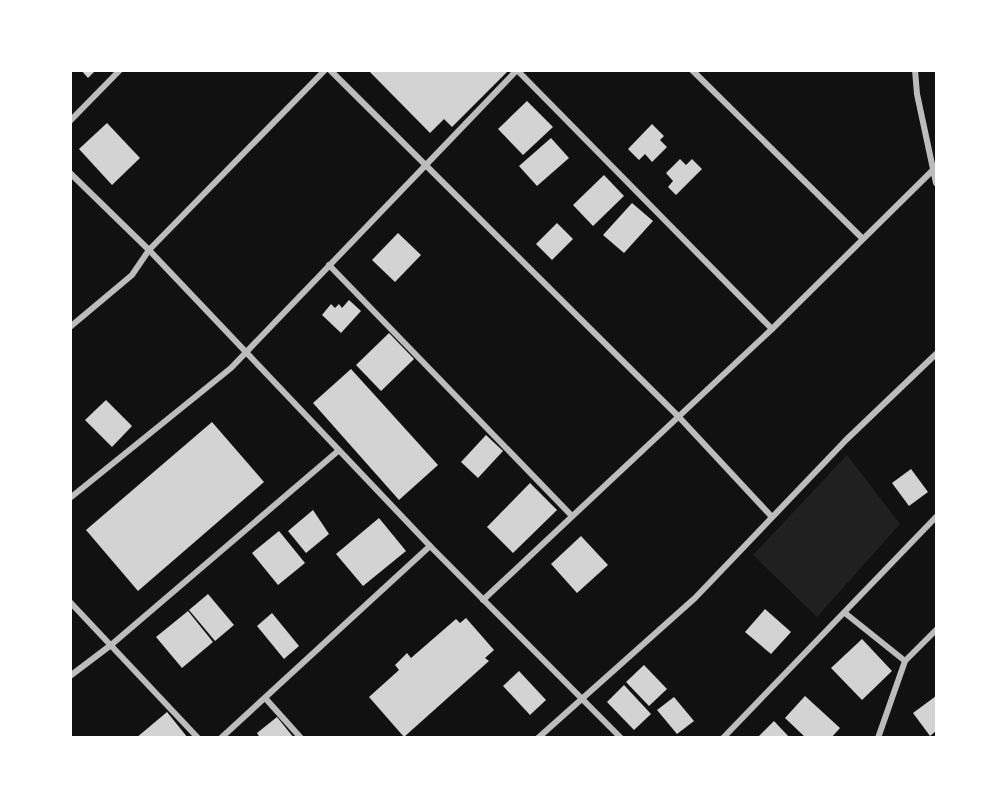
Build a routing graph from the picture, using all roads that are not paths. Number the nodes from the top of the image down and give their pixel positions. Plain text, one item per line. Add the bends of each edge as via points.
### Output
1 (120, 70) edge
2 (325, 70) edge
3 (330, 70) edge
4 (518, 70) edge
5 (692, 70) edge
6 (915, 70) edge
7 (70, 121) edge
8 (425, 166) junction
9 (935, 168) edge
10 (70, 173) edge
11 (936, 183) edge
12 (862, 238) junction
13 (150, 250) junction
14 (329, 265) junction
15 (70, 327) edge
16 (772, 329) junction
17 (245, 353) junction
18 (936, 354) edge
19 (678, 416) junction
20 (339, 451) junction
21 (70, 498) edge
22 (572, 516) junction
23 (772, 517) junction
24 (936, 517) edge
25 (430, 546) junction
26 (483, 600) junction
27 (70, 602) edge
28 (844, 612) junction
29 (936, 630) edge
30 (111, 645) junction
31 (904, 661) junction
32 (70, 676) edge
33 (266, 699) junction
34 (581, 699) junction
35 (198, 738) edge
36 (221, 738) edge
37 (301, 738) edge
38 (538, 738) edge
39 (621, 738) edge
40 (723, 738) edge
41 (878, 738) edge

1 - 7 street
2 - 13 street
3 - 8 street
4 - 8 street
4 - 16 street
5 - 12 street
6 - 9 street
8 - 14 street
8 - 19 street
9 - 11 street
9 - 12 street
10 - 13 street
12 - 16 street
13 - 15 street via 132,275
13 - 17 street
14 - 17 street
14 - 22 street
16 - 19 street
17 - 20 street
17 - 21 street
18 - 23 street
19 - 22 street
19 - 23 street
20 - 25 street
20 - 30 street
22 - 26 street
23 - 34 street via 695,598
24 - 28 street
25 - 26 street
25 - 33 street
26 - 34 street
27 - 30 street
28 - 31 street
28 - 40 street
29 - 31 street
30 - 32 street
30 - 35 street
31 - 41 street
33 - 36 street
33 - 37 street
34 - 38 street
34 - 39 street

